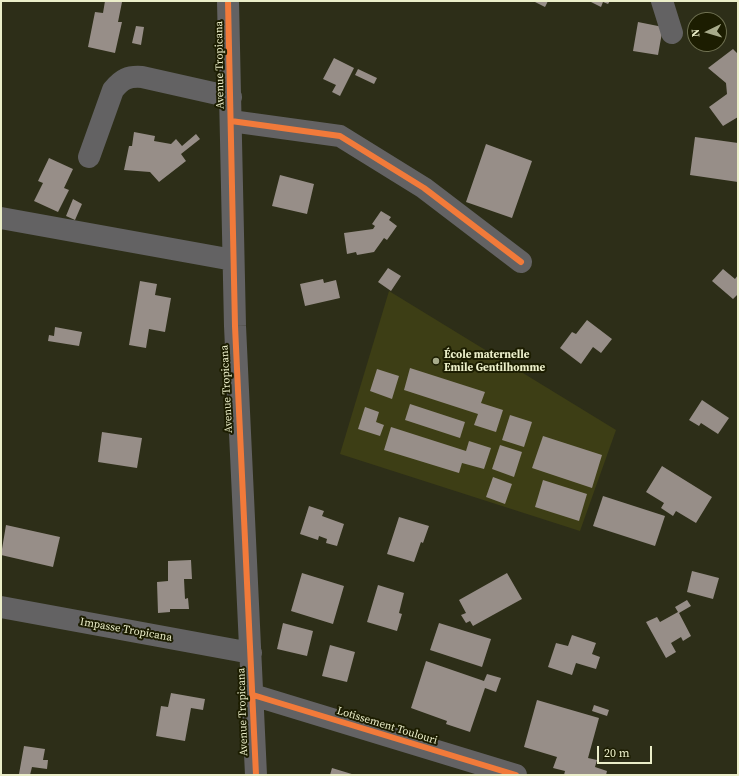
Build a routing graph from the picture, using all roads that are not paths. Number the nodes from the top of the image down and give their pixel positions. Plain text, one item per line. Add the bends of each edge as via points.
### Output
1 (228, 1) edge
2 (662, 1) edge
3 (672, 33) dead end
4 (231, 97) junction
5 (231, 121) junction
6 (89, 157) dead end
7 (1, 218) edge
8 (233, 260) junction
9 (521, 262) dead end
10 (1, 607) edge
11 (251, 653) junction
12 (253, 695) junction
13 (256, 775) edge
14 (516, 775) edge

1 - 4 street, Avenue Tropicana
2 - 3 street
4 - 5 street, Avenue Tropicana
4 - 6 street via 130,76 113,90
5 - 8 street, Avenue Tropicana
5 - 9 street via 340,136 424,188
7 - 8 street
8 - 11 street, Avenue Tropicana via 243,534
10 - 11 street, Impasse Tropicana
11 - 12 street, Avenue Tropicana
12 - 13 street, Avenue Tropicana
12 - 14 street, Lotissement Toulouri

